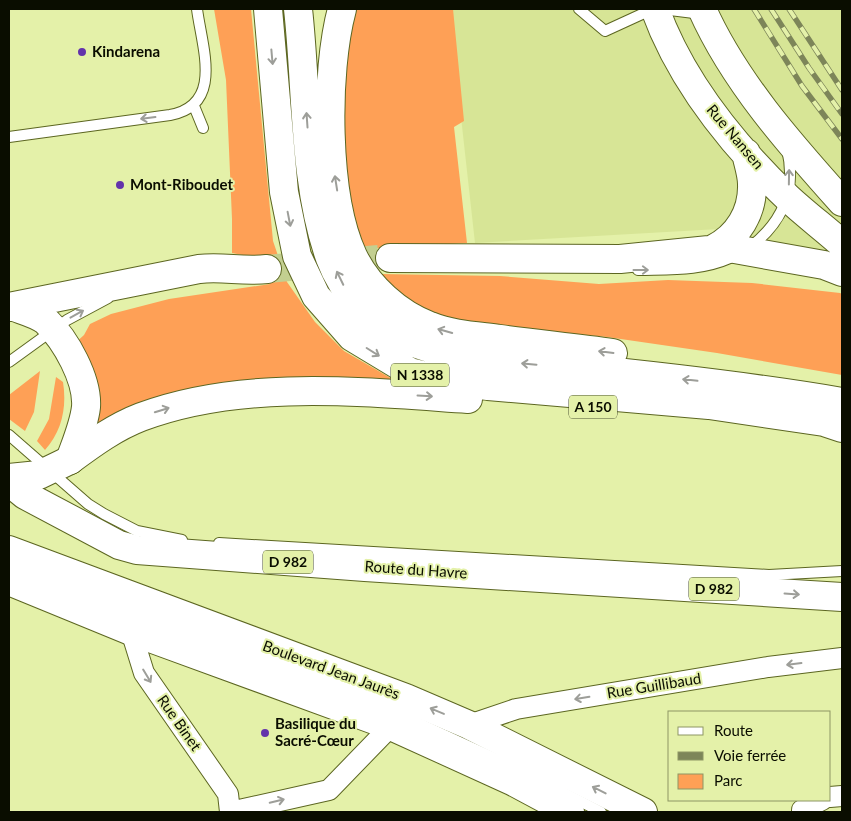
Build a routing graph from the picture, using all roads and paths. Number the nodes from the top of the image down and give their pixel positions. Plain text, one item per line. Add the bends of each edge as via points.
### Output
1 (197, 9) edge
2 (268, 9) edge
3 (298, 9) edge
4 (342, 9) edge
5 (580, 9) edge
6 (654, 9) edge
7 (662, 9) edge
8 (704, 12) edge
9 (194, 106) junction
10 (203, 128) dead end
11 (782, 133) junction
12 (9, 136) edge
13 (746, 153) junction
14 (788, 198) junction
15 (842, 202) edge
16 (842, 244) edge
17 (713, 249) junction
18 (744, 251) junction
19 (390, 258) tunnel mouth
20 (471, 258) junction
21 (257, 270) joint
22 (535, 270) dead end
23 (584, 270) dead end
24 (842, 272) edge
25 (11, 307) edge
26 (52, 330) junction
27 (9, 362) edge
28 (842, 401) edge
29 (842, 428) edge
30 (842, 434) edge
31 (9, 435) edge
32 (60, 466) junction
33 (9, 478) edge
34 (9, 482) edge
35 (189, 540) dead end
36 (207, 542) dead end
37 (9, 550) edge
38 (9, 567) edge
39 (842, 571) edge
40 (9, 581) edge
41 (842, 597) edge
42 (131, 630) junction
43 (842, 658) edge
44 (399, 713) junction
45 (469, 725) junction
46 (820, 801) edge
47 (230, 812) edge
48 (570, 812) edge
49 (601, 812) edge
50 (643, 812) edge
51 (802, 812) edge

1 - 9 lane via 206,82 203,95
2 -> 29 main road, N 1338 via 284,192 297,256 316,296 357,341 410,372 444,380 709,405 824,422
28 -> 3 main road via 776,390 492,360 436,351 404,338 370,316 347,292 330,258 320,220 310,151
28 -> 4 main road via 763,375 710,364 457,334 430,326 396,308 367,277 353,256 341,219 334,172 331,90 332,64
5 - 6 lane via 605,31
6 - 13 main road, Rue Nansen via 694,85
7 - 8 lane
8 - 11 main road via 752,93
9 - 10 lane
9 -> 12 lane via 183,113
14 -> 11 lane via 790,175
11 - 15 main road
13 - 14 main road, Rue Nansen
13 - 17 main road via 752,184 747,212 733,236
14 - 16 main road, Rue Nansen
14 - 18 lane via 767,230
17 - 18 main road
17 - 20 main road via 620,260
23 -> 18 lane via 710,266
18 - 24 main road via 824,265
19 - 20 main road
20 - 22 lane
21 - 25 main road via 199,269
26 -> 21 lane via 110,297
25 - 26 main road via 37,315
26 - 27 lane
26 - 32 main road via 80,372 86,392 84,419
32 -> 30 main road, A 150 via 117,429 165,409 280,392 342,391 696,413
31 - 32 lane
32 - 33 main road via 29,477
32 - 35 lane via 88,504 119,523 155,536
34 -> 41 main road, Route du Havre / D 982 via 25,495 119,544 137,550
36 - 39 lane via 769,575
37 - 44 main road, Boulevard Jean Jaurès
38 - 44 lane
40 - 42 main road, Boulevard Jean Jaurès
42 - 44 main road, Boulevard Jean Jaurès
42 -> 47 street, Rue Binet via 144,673 228,794
43 -> 45 street, Rue Guillibaud via 768,667 516,709
45 -> 44 main road, Boulevard Jean Jaurès
47 -> 44 street via 329,790
44 - 48 main road, Boulevard Jean Jaurès
44 - 49 lane
50 -> 45 main road, Boulevard Jean Jaurès
46 - 51 street

